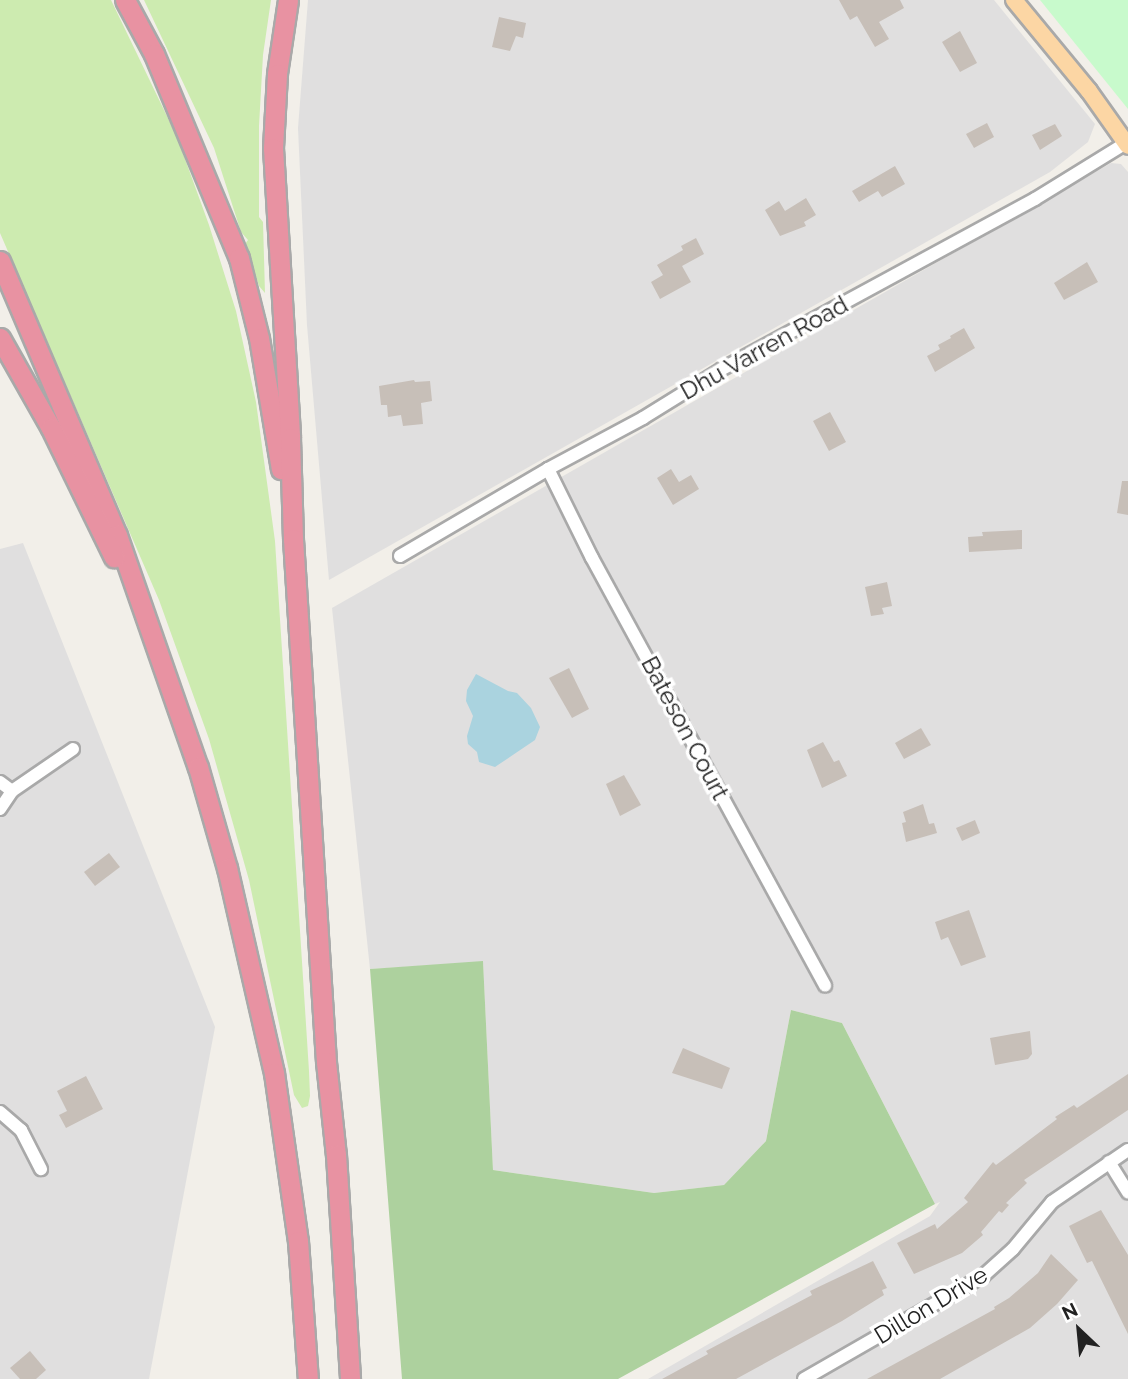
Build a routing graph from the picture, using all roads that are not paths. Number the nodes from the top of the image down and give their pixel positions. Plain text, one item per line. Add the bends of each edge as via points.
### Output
1 (125, 0) edge
2 (288, 0) edge
3 (1014, 0) edge
4 (1127, 144) edge
5 (0, 261) edge
6 (0, 338) edge
7 (548, 469) junction
8 (293, 539) junction
9 (400, 556) dead end
10 (144, 612) junction
11 (73, 749) dead end
12 (0, 782) edge
13 (12, 791) junction
14 (0, 809) edge
15 (825, 986) dead end
16 (0, 1112) edge
17 (1128, 1150) edge
18 (1109, 1162) junction
19 (41, 1169) dead end
20 (1128, 1192) edge
21 (308, 1379) edge
22 (351, 1379) edge
23 (804, 1379) edge

1 - 8 highway via 154,54 239,258 259,338
2 - 8 highway via 273,148
3 - 4 main road
4 - 7 street, Dhu Varren Road via 1035,200
5 - 10 highway via 117,535
6 - 10 highway
7 - 9 street, Dhu Varren Road
7 - 15 street, Bateson Court
8 - 22 highway
10 - 21 highway via 198,766 254,979 289,1169
11 - 13 street
12 - 13 street
13 - 14 street
16 - 19 street via 21,1130
17 - 18 street, Dillon Drive
18 - 20 street
18 - 23 street, Dillon Drive via 1052,1202 1013,1249 983,1276

